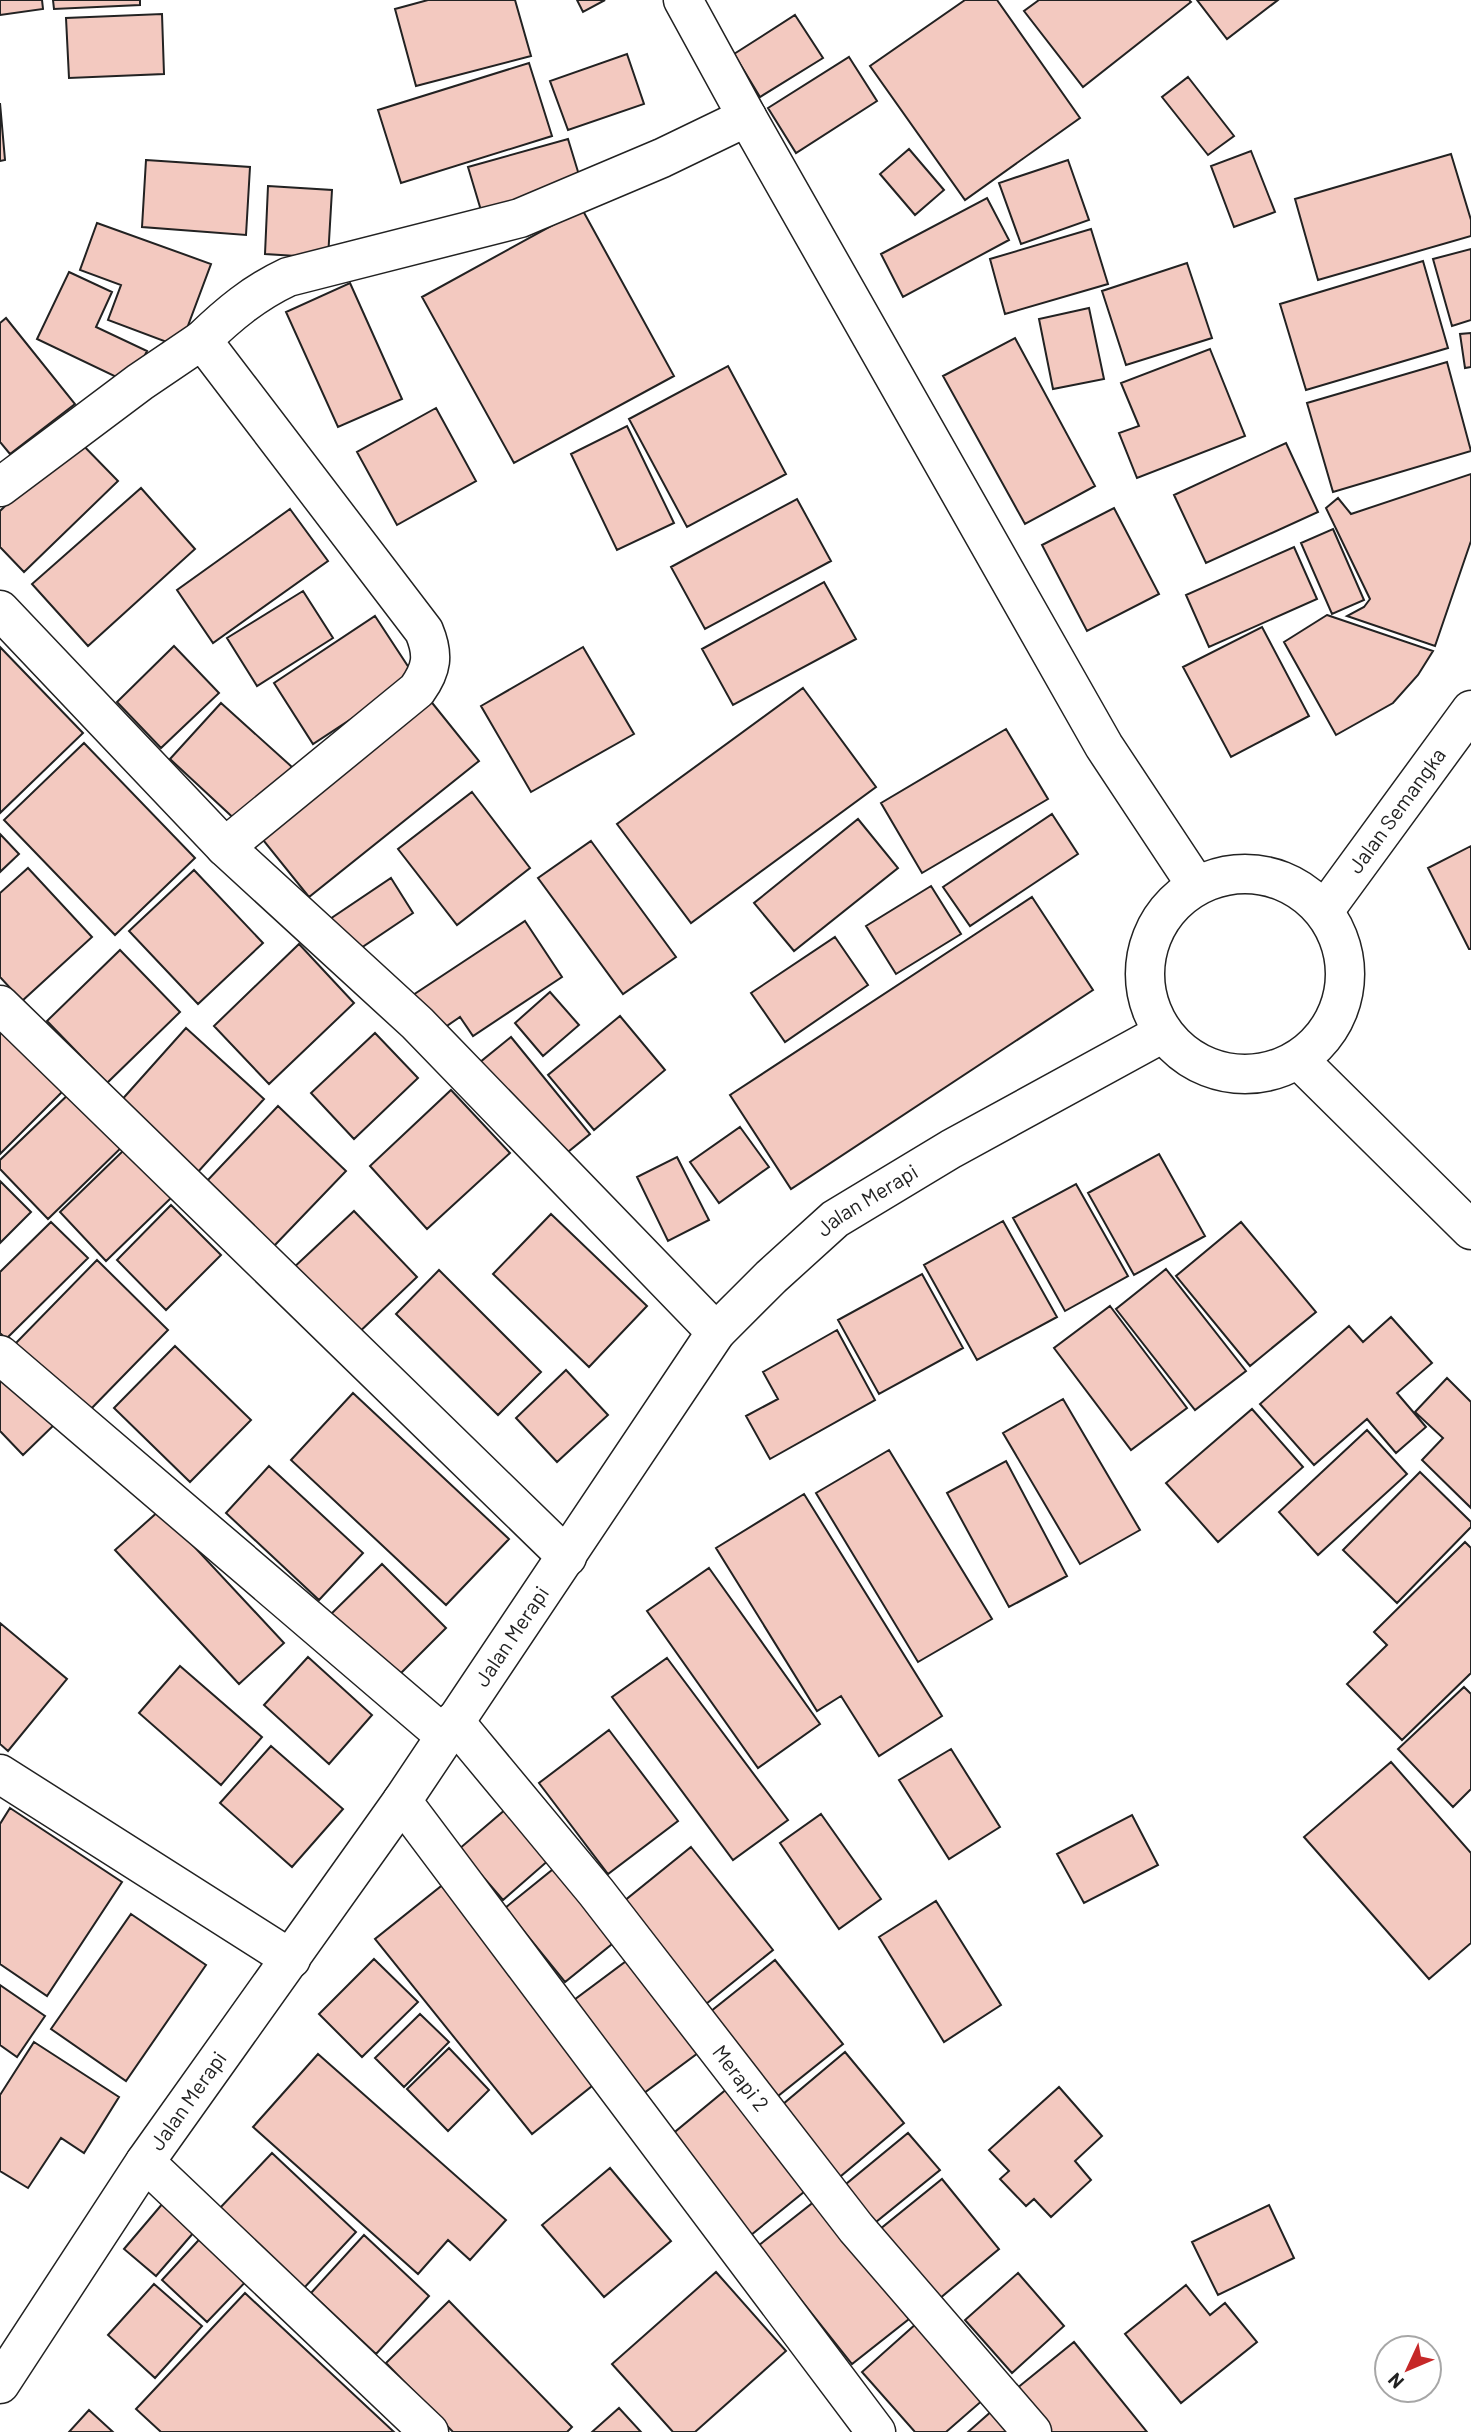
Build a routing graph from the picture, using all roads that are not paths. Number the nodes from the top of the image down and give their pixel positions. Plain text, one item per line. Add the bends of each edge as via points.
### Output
1 (683, 0) edge
2 (747, 117) junction
3 (202, 340) junction
4 (0, 486) edge
5 (0, 610) edge
6 (1471, 710) edge
7 (225, 847) junction
8 (1196, 885) junction
9 (1324, 911) junction
10 (0, 1005) edge
11 (1163, 1033) junction
12 (1299, 1060) junction
13 (1471, 1230) edge
14 (716, 1332) junction
15 (0, 1355) edge
16 (566, 1558) junction
17 (449, 1728) junction
18 (0, 1774) edge
19 (402, 1801) junction
20 (291, 1959) junction
21 (145, 2162) junction
22 (0, 2384) edge
23 (429, 2432) edge
24 (876, 2432) edge
25 (1032, 2432) edge

1 - 2 street
2 - 3 street via 520,218 288,277 234,309
2 - 8 street via 1104,746
3 - 4 street
3 - 7 street via 424,631 432,665 417,690
5 - 7 street
6 - 9 street, Jalan Semangka
7 - 14 street via 416,1023
8 - 9 street via 1229,874 1265,875 1298,888
8 - 11 street via 1160,918 1144,964 1151,1011
9 - 12 street via 1340,940 1346,974 1341,1008 1324,1038
10 - 16 street
11 - 12 street via 1201,1065 1251,1075
11 - 14 street, Jalan Merapi via 951,1149 835,1219
12 - 13 street
14 - 16 street, Jalan Merapi
15 - 17 street, Merapi 2
16 - 17 street, Jalan Merapi
17 - 19 street, Jalan Merapi
17 - 25 street, Merapi 2 via 596,1892 856,2228
18 - 20 street
19 - 20 street, Jalan Merapi
19 - 24 street
20 - 21 street, Jalan Merapi
21 - 22 street, Jalan Merapi
21 - 23 street

